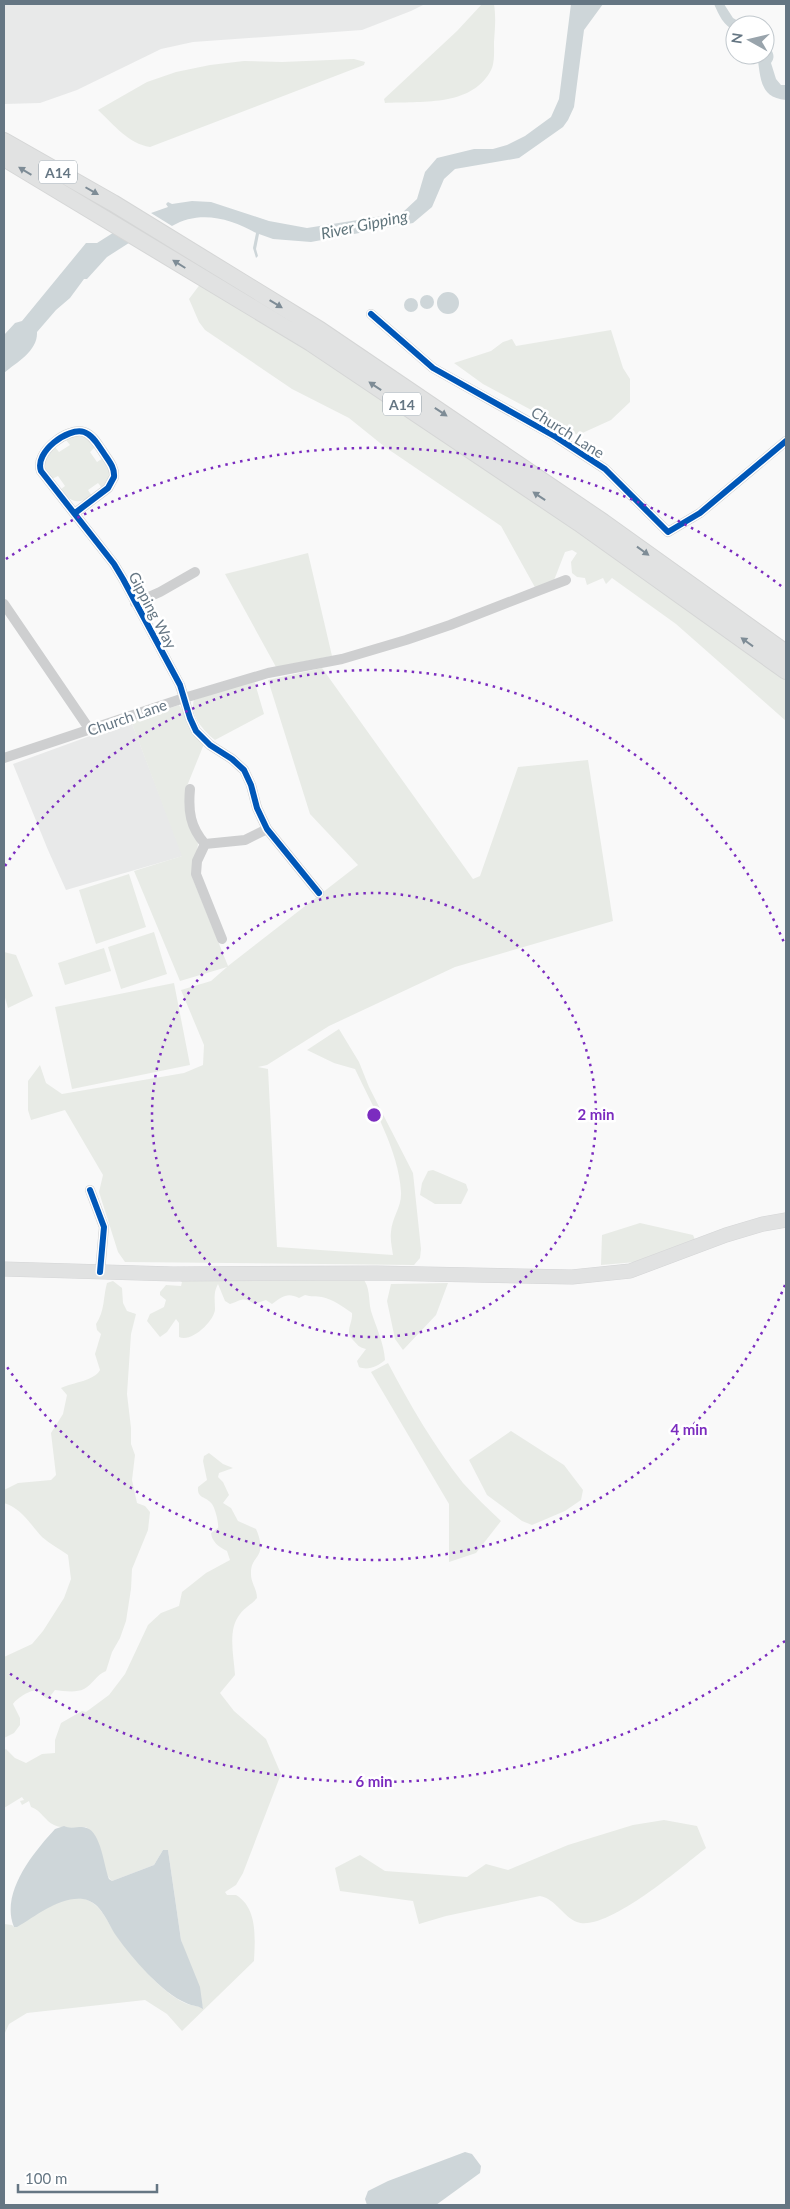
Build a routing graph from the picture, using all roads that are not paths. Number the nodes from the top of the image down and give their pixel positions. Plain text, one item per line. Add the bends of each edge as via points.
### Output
1 (4, 141) edge
2 (4, 158) edge
3 (371, 314) dead end
4 (786, 441) edge
5 (75, 513) junction
6 (584, 518) junction
7 (601, 530) junction
8 (194, 572) dead end
9 (566, 580) dead end
10 (135, 603) junction
11 (4, 604) edge
12 (786, 653) edge
13 (786, 670) edge
14 (184, 698) junction
15 (90, 730) junction
16 (4, 758) edge
17 (190, 789) dead end
18 (267, 829) junction
19 (205, 844) junction
20 (319, 894) dead end
21 (222, 939) dead end
22 (90, 1190) dead end
23 (786, 1220) edge
24 (4, 1268) edge
25 (100, 1272) junction

1 -> 6 highway, A14 via 320,330
6 -> 2 highway, A14 via 311,343
3 - 4 street, Church Lane via 433,368 556,437 604,469 668,532 700,513
5 - 5 street, Gipping Way via 44,475 40,463 46,449 80,431 94,439 112,466 114,477 108,488
5 - 10 street, Gipping Way via 114,564
6 - 7 highway, A14
7 -> 12 highway, A14
13 -> 7 highway, A14
8 - 10 street, Gipping Way
9 - 14 street, Church Lane via 450,626 370,651 268,674
10 - 14 street, Gipping Way via 174,672
11 - 15 street
14 - 15 street, Church Lane
14 - 18 street, Gipping Way via 200,735 238,764 247,775
15 - 16 street, Church Lane
17 - 19 street via 191,822
18 - 19 street via 245,840
18 - 20 street, Gipping Way
19 - 21 street via 197,861 196,874
22 - 25 street via 104,1227
23 - 25 main road via 726,1235 630,1271 572,1277 377,1272
24 - 25 main road

